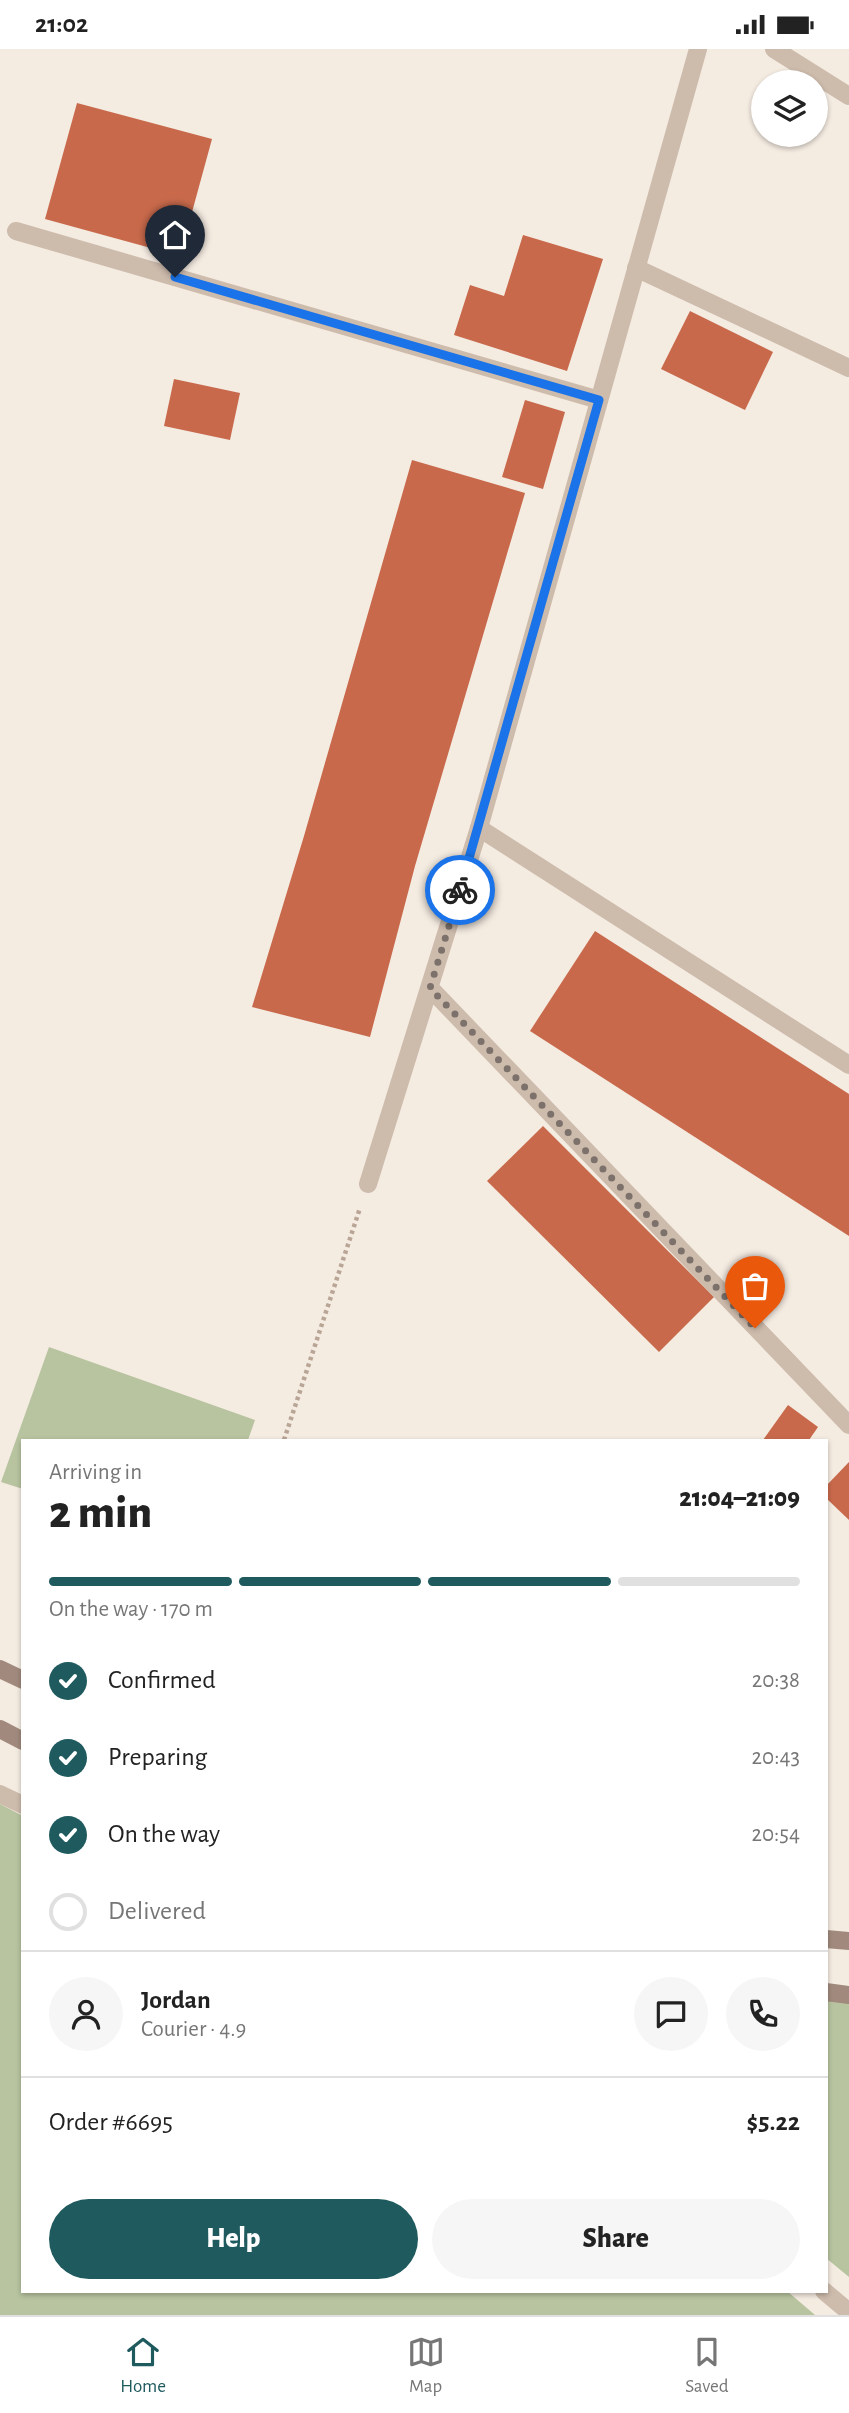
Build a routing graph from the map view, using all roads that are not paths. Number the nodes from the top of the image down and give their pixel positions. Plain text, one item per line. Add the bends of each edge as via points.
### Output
1 (698, 49) edge
2 (774, 49) edge
3 (849, 96) edge
4 (16, 232) dead end
5 (636, 268) junction
6 (849, 368) edge
7 (599, 400) junction
8 (479, 828) junction
9 (430, 988) junction
10 (849, 1065) edge
11 (368, 1184) road end
12 (849, 1425) edge
13 (0, 1669) edge
14 (21, 1679) edge
15 (0, 1729) edge
16 (21, 1740) edge
17 (0, 1794) edge
18 (21, 1804) edge
19 (828, 1939) edge
20 (849, 1941) edge
21 (828, 1992) edge
22 (849, 1995) edge
23 (826, 2293) edge
24 (849, 2312) edge

1 - 5 lane
2 - 3 lane
4 - 7 lane
5 - 6 lane
5 - 7 lane
7 - 8 lane
8 - 9 lane
8 - 10 lane
9 - 11 lane
9 - 12 lane
13 - 14 main road
15 - 16 main road
17 - 18 lane
19 - 20 main road
21 - 22 main road
23 - 24 lane

